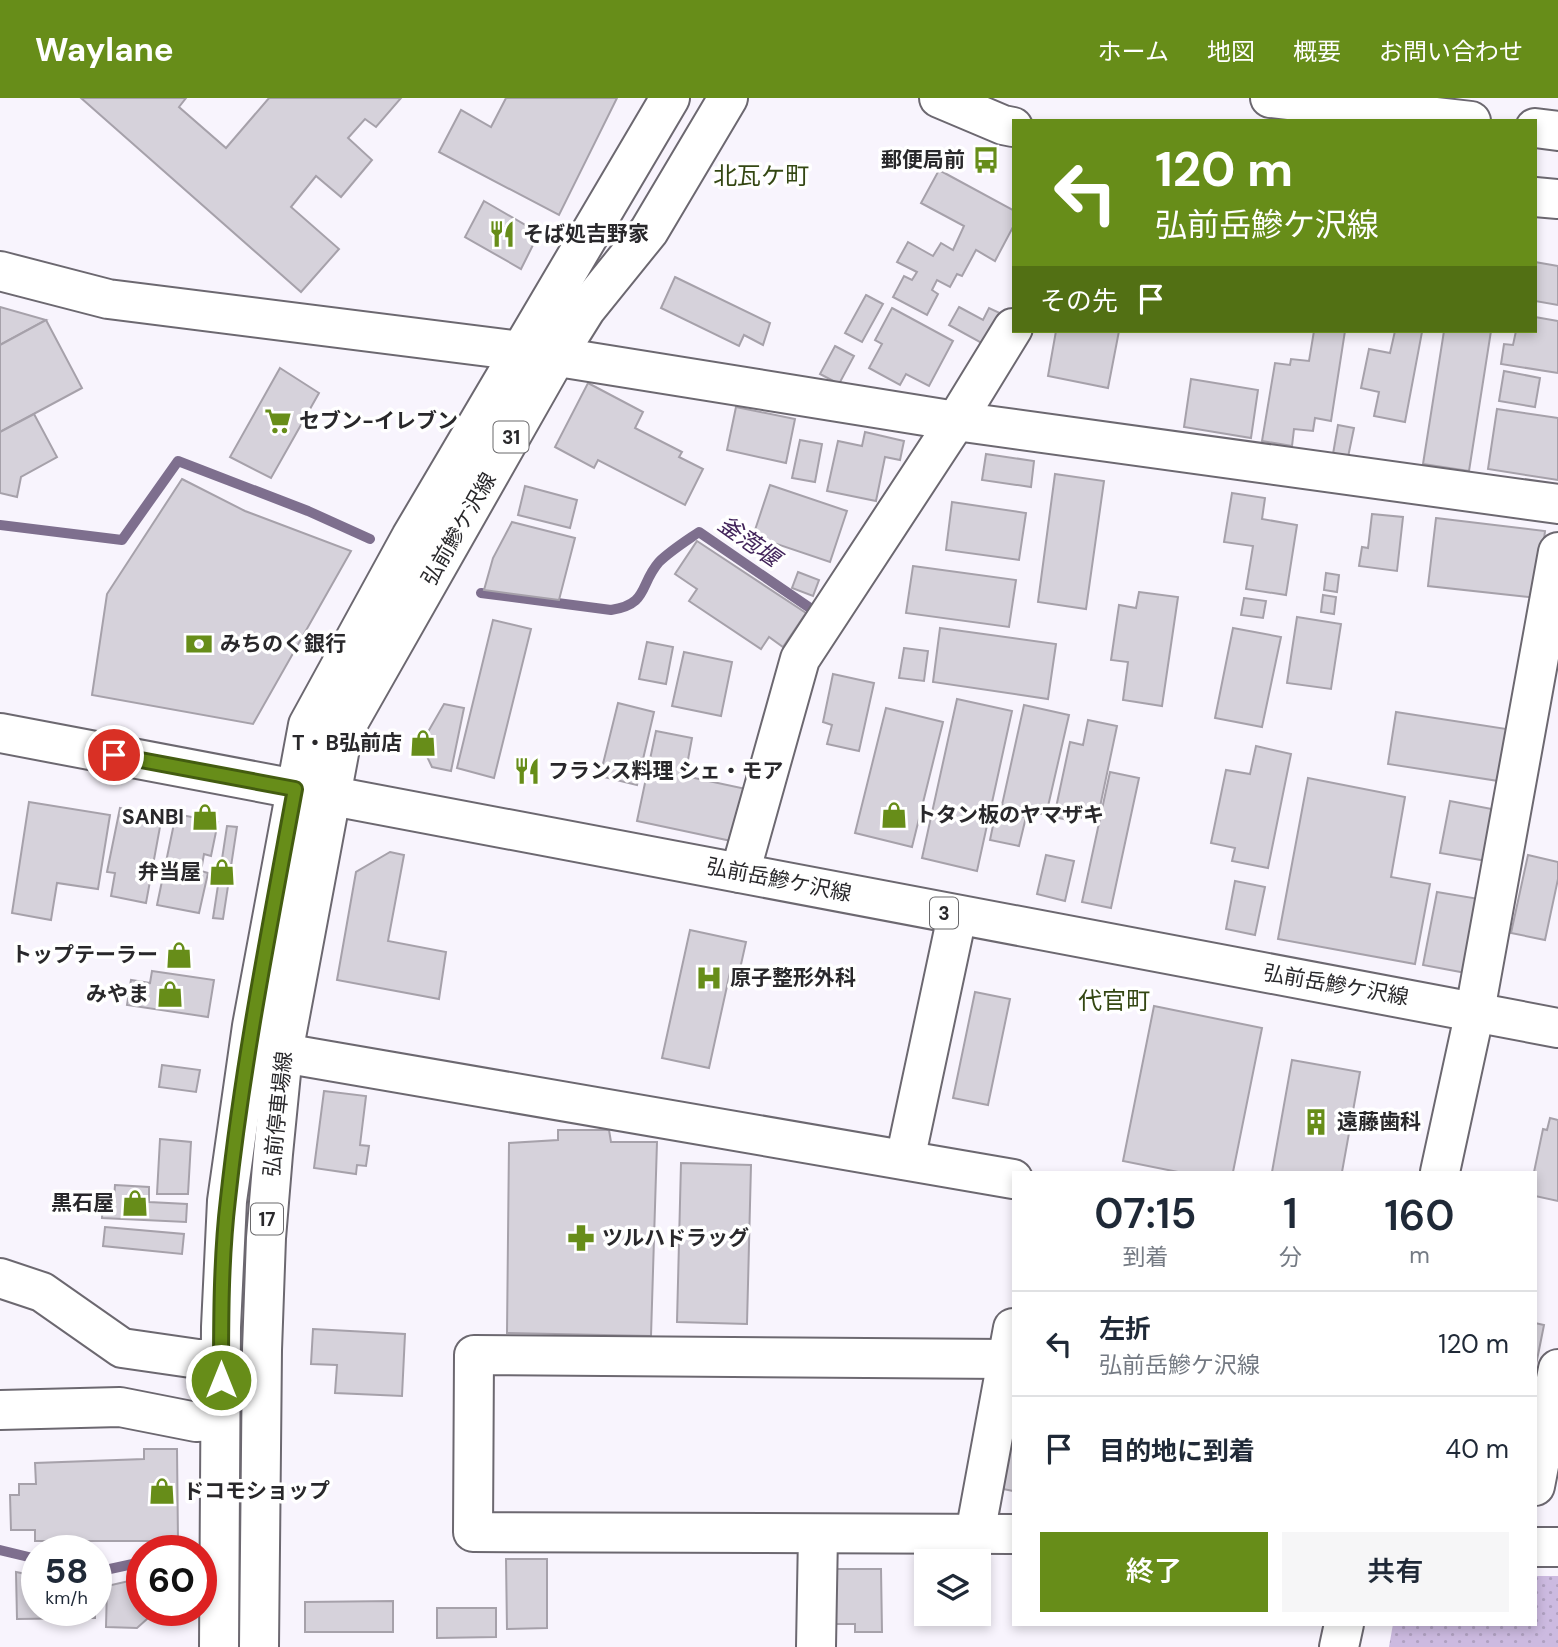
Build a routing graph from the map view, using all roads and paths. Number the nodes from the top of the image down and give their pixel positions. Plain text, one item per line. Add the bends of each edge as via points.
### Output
1 (670, 98) edge
2 (728, 98) edge
3 (939, 98) edge
4 (1270, 98) edge
5 (1454, 119) edge
6 (1012, 127) edge
7 (1537, 128) edge
8 (1558, 131) edge
9 (1537, 197) edge
10 (1558, 199) edge
11 (0, 271) edge
12 (1012, 330) edge
13 (538, 354) junction
14 (956, 421) junction
15 (1558, 504) edge
16 (1558, 552) edge
17 (0, 733) edge
18 (313, 792) junction
19 (740, 873) junction
20 (957, 916) junction
21 (1475, 1011) junction
22 (1558, 1028) edge
23 (284, 1053) junction
24 (905, 1160) junction
25 (1440, 1171) edge
26 (1012, 1179) edge
27 (0, 1278) edge
28 (1010, 1343) edge
29 (221, 1359) junction
30 (1558, 1369) edge
31 (0, 1410) edge
32 (220, 1421) junction
33 (1537, 1462) edge
34 (818, 1534) junction
35 (975, 1534) junction
36 (1012, 1534) edge
37 (1537, 1547) edge
38 (1558, 1547) edge
39 (1344, 1626) edge
40 (219, 1647) edge
41 (259, 1647) edge
42 (816, 1647) edge
43 (1339, 1647) edge

1 - 13 street, 弘前鰺ケ沢線 / 31
2 - 13 street, 弘前鰺ケ沢線 / 31 via 649,231 586,309
3 - 6 street
4 - 5 street
7 - 8 street
9 - 10 street
11 - 13 street via 108,299
12 - 14 street
13 - 14 street
13 - 18 street, 弘前鰺ケ沢線 / 31 via 411,537 308,725
14 - 15 street
14 - 19 street via 800,659
16 - 21 street
17 - 18 street, 弘前岳鰺ケ沢線 / 3
18 - 19 street, 弘前岳鰺ケ沢線 / 3
18 - 23 street, 弘前停車場線 / 17
18 - 29 street, 弘前停車場線 / 17 via 252,1026 227,1201
19 - 20 street, 弘前岳鰺ケ沢線 / 3
20 - 21 street, 弘前岳鰺ケ沢線 / 3
20 - 24 street
21 - 22 street, 弘前岳鰺ケ沢線 / 3
21 - 25 street
23 - 24 street
23 - 41 street, 弘前停車場線 / 17 via 266,1238
24 - 26 street
27 - 29 street via 42,1292 122,1348
28 - 34 street via 474,1355 473,1532
28 - 35 street
29 - 32 street, 弘前停車場線 / 17
30 - 33 street
31 - 32 street via 120,1407 196,1422
32 - 40 street, 弘前停車場線 / 17
34 - 35 street
34 - 42 street
35 - 36 street
37 - 38 street
39 - 43 street

